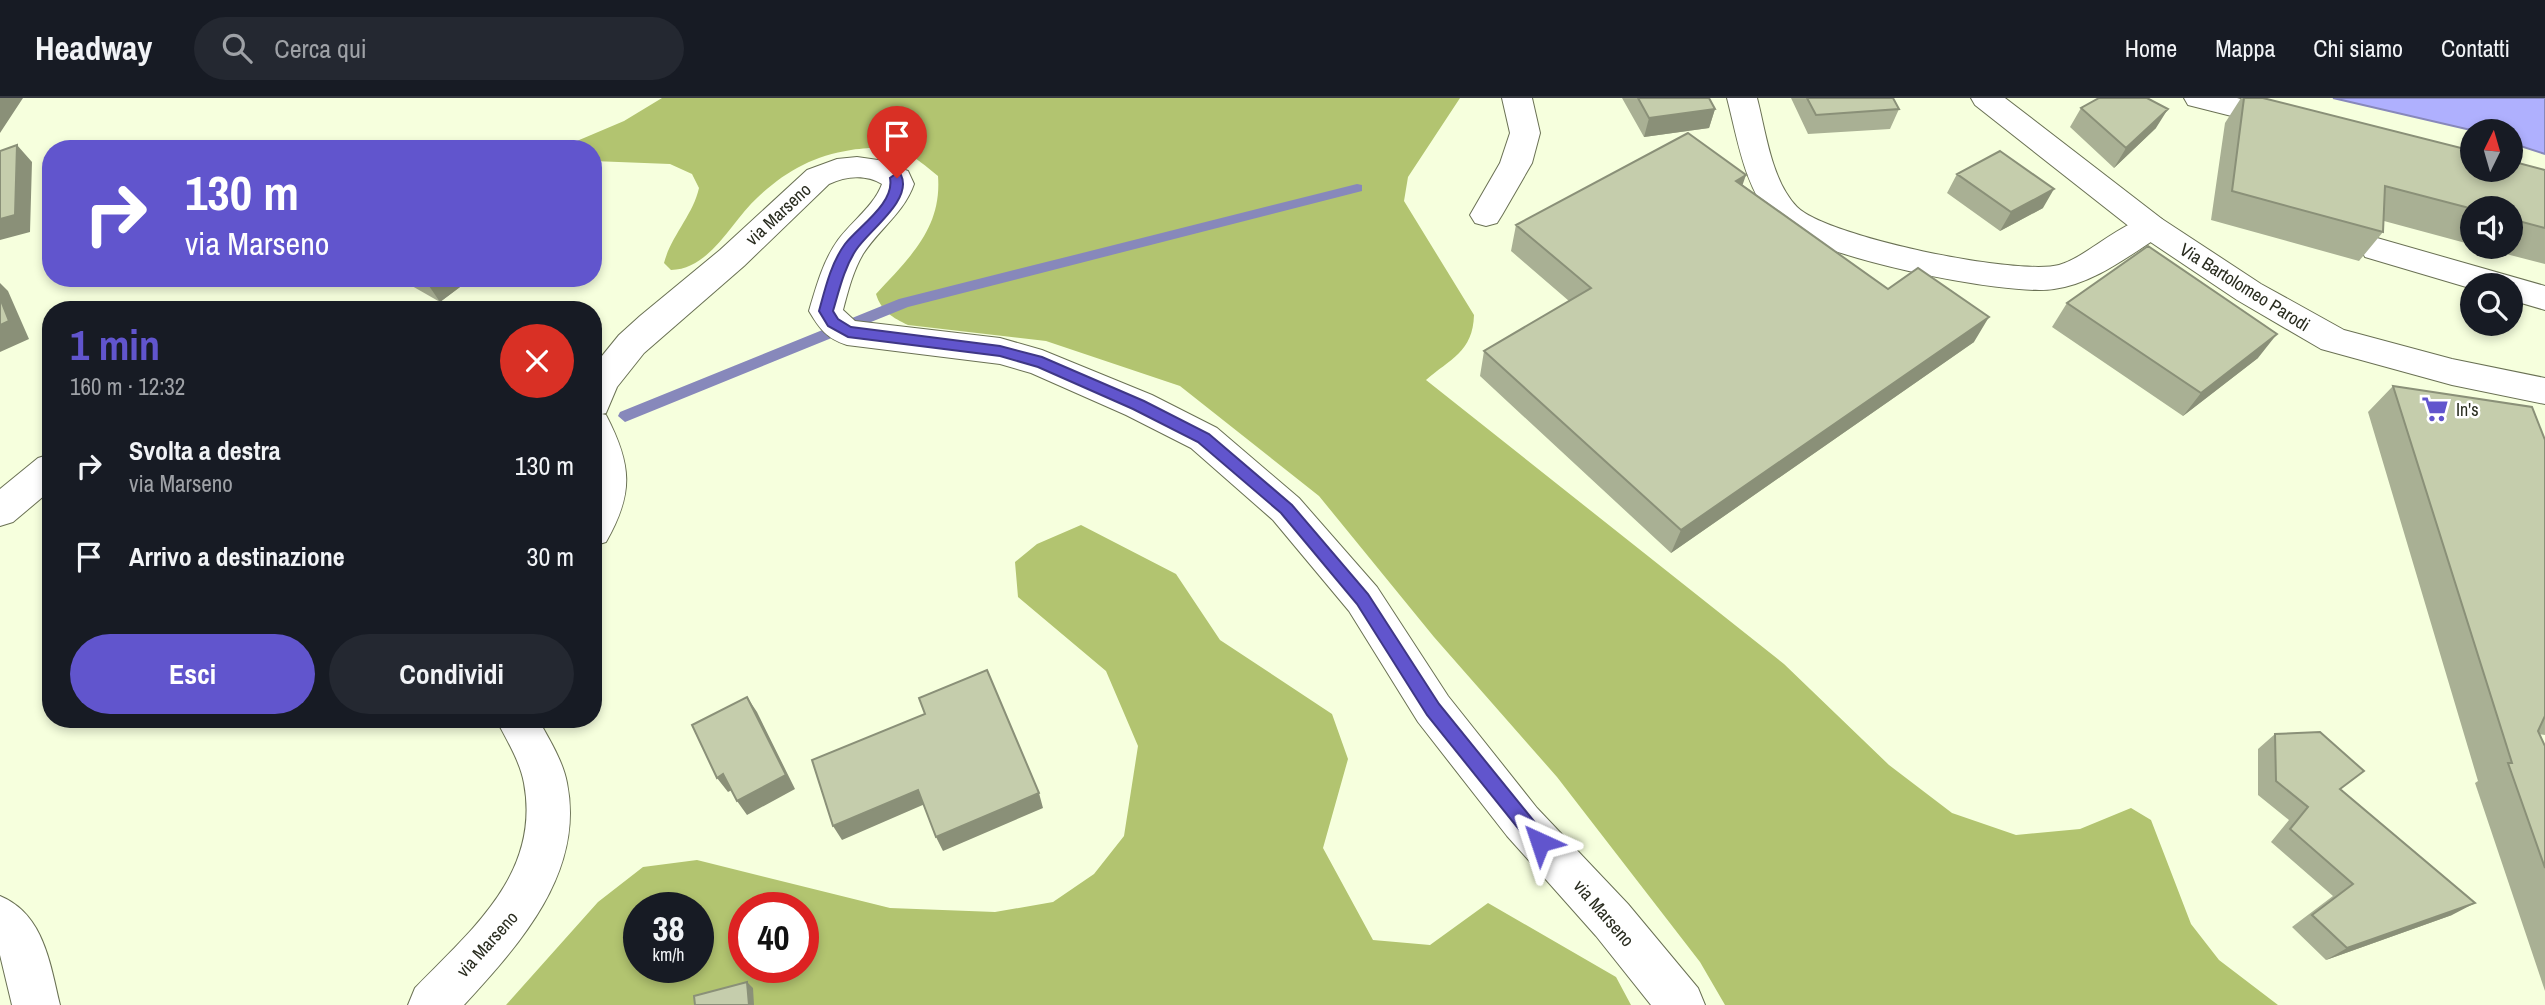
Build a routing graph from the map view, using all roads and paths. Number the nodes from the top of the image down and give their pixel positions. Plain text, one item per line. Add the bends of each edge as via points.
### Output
1 (1517, 98) edge
2 (1742, 98) edge
3 (1986, 98) edge
4 (2199, 98) edge
5 (2316, 127) edge
6 (1486, 215) dead end
7 (2151, 227) junction
8 (2376, 249) edge
9 (2460, 273) edge
10 (2523, 292) edge
11 (2545, 298) edge
12 (602, 383) edge
13 (2545, 391) edge
14 (602, 454) edge
15 (42, 476) edge
16 (0, 511) edge
17 (602, 514) edge
18 (521, 728) edge
19 (0, 918) edge
20 (36, 1005) edge
21 (432, 1005) edge
22 (1681, 1005) edge

1 - 6 street via 1525,133 1516,163
2 - 7 street via 1768,187 1788,217 1822,236 1926,262 2049,279 2085,266
3 - 7 street, Via Bartolomeo Parodi
4 - 5 street
7 - 13 street, Via Bartolomeo Parodi via 2249,292 2333,340
8 - 9 street
10 - 11 street
12 - 22 street, via Marseno via 631,345 818,177 851,167 889,173 897,178 894,198 850,248 826,311 833,322 848,331 1000,351 1042,363 1204,438 1286,509 1363,599 1441,720 1522,822 1612,920
14 - 17 street via 611,483
15 - 16 street
18 - 21 street, via Marseno via 545,780 548,823 535,881 519,910
19 - 20 street via 23,948

